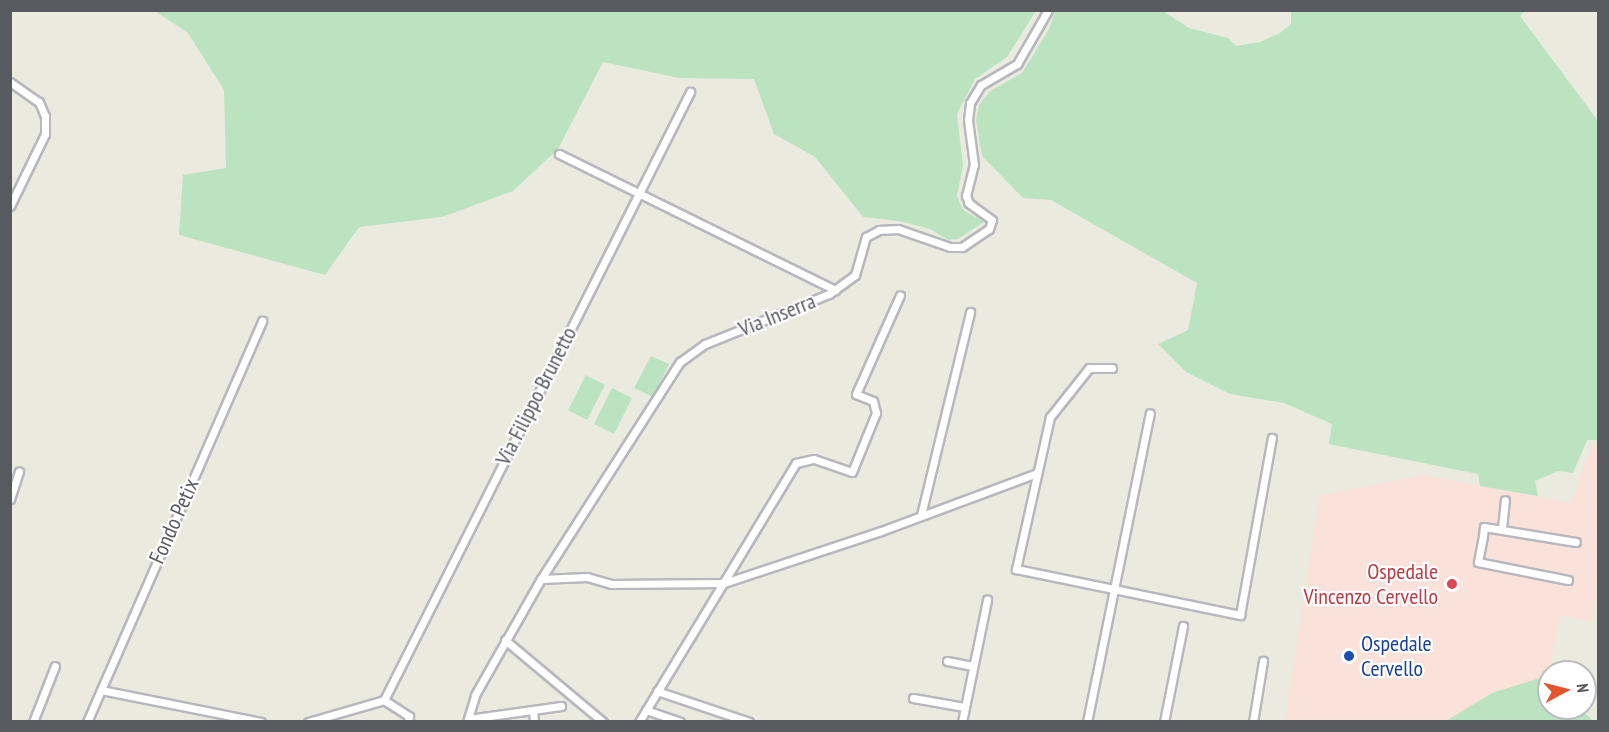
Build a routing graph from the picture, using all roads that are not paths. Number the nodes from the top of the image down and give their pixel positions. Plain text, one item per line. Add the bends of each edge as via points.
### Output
1 (1048, 10) edge
2 (10, 82) edge
3 (690, 92) dead end
4 (559, 154) dead end
5 (639, 193) junction
6 (10, 206) edge
7 (835, 290) junction
8 (900, 295) dead end
9 (970, 312) dead end
10 (262, 321) dead end
11 (1112, 368) dead end
12 (1150, 413) dead end
13 (1272, 438) dead end
14 (19, 471) dead end
15 (1036, 473) junction
16 (10, 500) edge
17 (1505, 500) dead end
18 (921, 515) junction
19 (1502, 528) junction
20 (1576, 543) dead end
21 (541, 579) junction
22 (1569, 580) dead end
23 (724, 583) junction
24 (1117, 591) junction
25 (987, 600) dead end
26 (1183, 626) dead end
27 (505, 640) junction
28 (946, 661) dead end
29 (1263, 661) dead end
30 (55, 666) dead end
31 (973, 666) junction
32 (101, 690) junction
33 (657, 691) junction
34 (913, 699) dead end
35 (384, 700) junction
36 (561, 706) dead end
37 (964, 707) junction
38 (533, 710) junction
39 (646, 710) junction
40 (489, 719) edge
41 (468, 720) edge
42 (33, 722) edge
43 (87, 722) edge
44 (261, 722) edge
45 (308, 722) edge
46 (408, 722) edge
47 (534, 722) edge
48 (603, 722) edge
49 (639, 722) edge
50 (680, 722) edge
51 (749, 722) edge
52 (962, 722) edge
53 (1088, 722) edge
54 (1164, 722) edge
55 (1253, 722) edge

1 - 7 street, Via Inserra via 1017,64 981,85 970,103 968,120 974,165 966,196 969,203 992,220 989,229 962,247 950,247 898,229 879,230 866,237 855,275
2 - 6 street via 39,102 45,116 45,134
3 - 5 street, Via Filippo Brunetto
4 - 5 street
5 - 7 street
5 - 35 street, Via Filippo Brunetto
7 - 21 street, Via Inserra via 705,344 680,363
8 - 23 street via 856,394 873,401 876,413 852,472 814,459 796,463
9 - 18 street
10 - 32 street, Fondo Petix
11 - 15 street via 1089,368 1050,417
12 - 24 street
13 - 24 street via 1240,615
14 - 16 street
15 - 18 street
15 - 24 street via 1016,569
17 - 19 street
18 - 23 street
19 - 20 street
19 - 22 street via 1484,527 1478,562
21 - 23 street via 587,577 610,584
21 - 27 street, Via Inserra
23 - 33 street
24 - 53 street
25 - 31 street
26 - 54 street
27 - 41 street, Via Inserra via 475,695
27 - 48 street
28 - 31 street
29 - 55 street
30 - 42 street
31 - 37 street
32 - 43 street, Fondo Petix
32 - 44 street
33 - 39 street
33 - 51 street
34 - 37 street
35 - 45 street
35 - 46 street via 409,716
36 - 38 street
37 - 52 street
38 - 40 street
38 - 47 street
39 - 49 street
39 - 50 street
40 - 41 street

